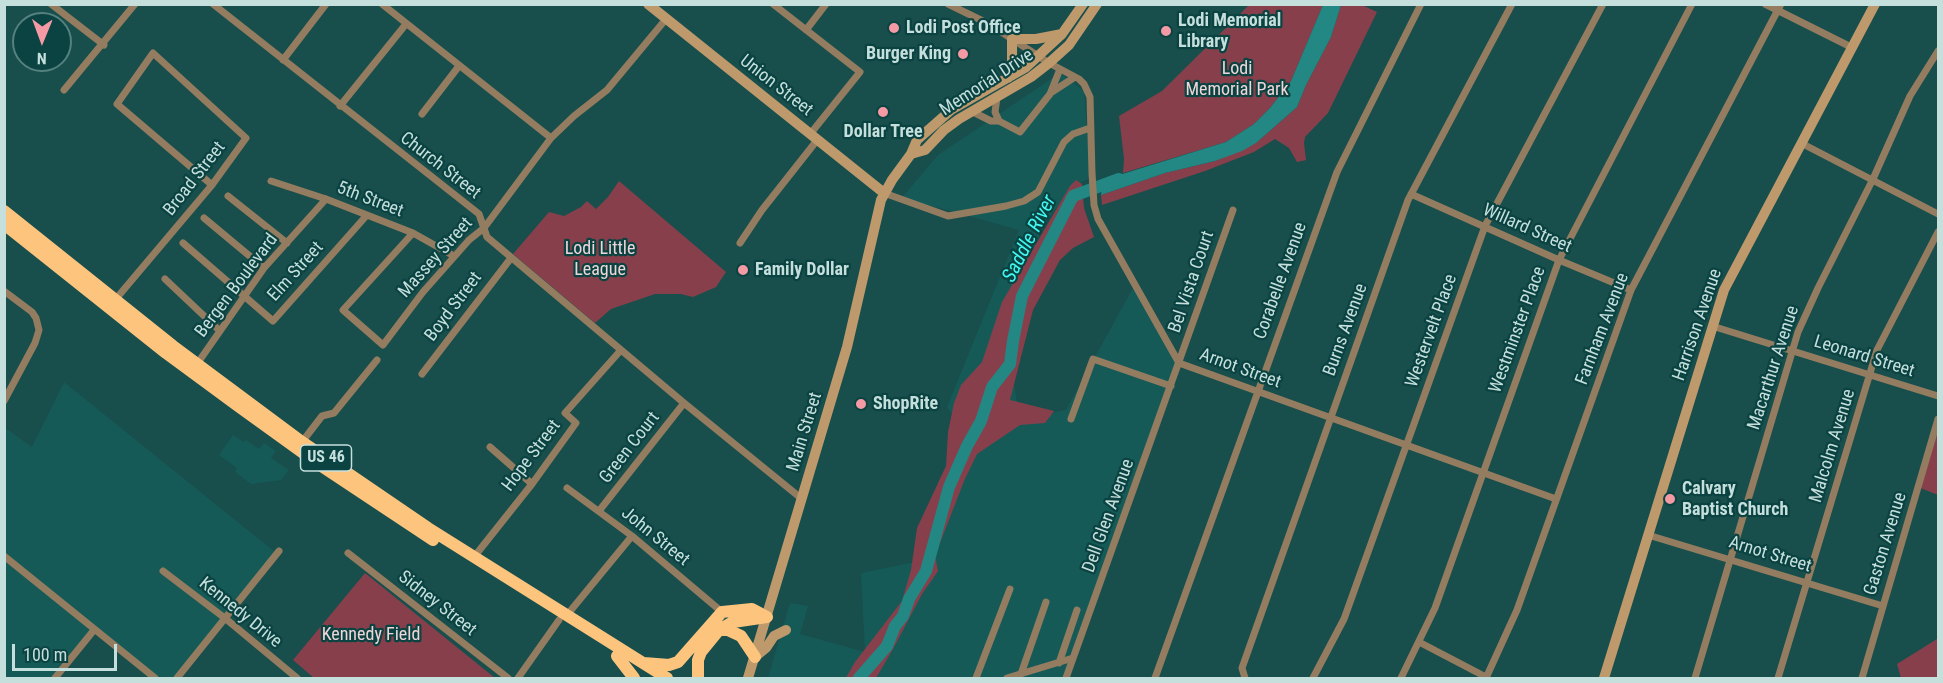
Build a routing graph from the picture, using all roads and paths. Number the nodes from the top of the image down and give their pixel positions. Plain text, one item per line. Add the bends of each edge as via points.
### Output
1 (51, 4) edge
2 (135, 4) edge
3 (213, 4) edge
4 (326, 4) edge
5 (382, 4) edge
6 (648, 4) edge
7 (773, 4) edge
8 (826, 4) edge
9 (948, 4) edge
10 (1083, 4) edge
11 (1097, 4) edge
12 (1422, 4) edge
13 (1512, 4) edge
14 (1603, 4) edge
15 (1692, 4) edge
16 (1765, 4) edge
17 (1875, 4) edge
18 (1779, 8) edge
19 (666, 19) junction
20 (406, 24) junction
21 (806, 30) junction
22 (1062, 34) junction
23 (1012, 39) junction
24 (104, 45) junction
25 (1851, 48) junction
26 (1938, 51) edge
27 (283, 60) junction
28 (1044, 60) junction
29 (459, 66) junction
30 (1060, 69) junction
31 (1075, 77) junction
32 (1008, 78) junction
33 (64, 90) dead end
34 (1050, 93) junction
35 (997, 98) junction
36 (340, 106) junction
37 (973, 112) junction
38 (422, 114) dead end
39 (999, 121) junction
40 (1090, 128) junction
41 (815, 136) junction
42 (551, 138) junction
43 (1801, 143) junction
44 (911, 154) junction
45 (1873, 179) junction
46 (271, 181) dead end
47 (212, 185) junction
48 (884, 193) junction
49 (1411, 195) junction
50 (228, 196) dead end
51 (326, 199) junction
52 (1233, 210) dead end
53 (4, 211) edge
54 (367, 214) junction
55 (1938, 214) edge
56 (204, 218) dead end
57 (4, 224) edge
58 (1485, 226) junction
59 (484, 228) junction
60 (1938, 232) edge
61 (413, 233) junction
62 (183, 243) dead end
63 (287, 243) junction
64 (740, 243) dead end
65 (454, 256) junction
66 (511, 258) junction
67 (1559, 260) junction
68 (264, 268) junction
69 (165, 279) dead end
70 (1632, 290) junction
71 (4, 291) edge
72 (245, 297) junction
73 (115, 300) junction
74 (1712, 326) junction
75 (220, 331) junction
76 (621, 350) junction
77 (1792, 351) junction
78 (377, 360) dead end
79 (1179, 363) junction
80 (197, 364) junction
81 (422, 374) dead end
82 (1869, 375) junction
83 (1171, 386) junction
84 (1257, 391) junction
85 (1938, 396) edge
86 (4, 401) edge
87 (684, 403) junction
88 (1330, 418) junction
89 (1071, 419) dead end
90 (1938, 419) edge
91 (302, 442) junction
92 (1407, 445) junction
93 (490, 447) dead end
94 (1483, 473) junction
95 (532, 484) junction
96 (567, 488) dead end
97 (802, 499) junction
98 (1556, 499) junction
99 (599, 511) junction
100 (1648, 535) junction
101 (632, 536) junction
102 (279, 550) dead end
103 (348, 553) dead end
104 (4, 556) edge
105 (474, 556) junction
106 (1730, 559) junction
107 (163, 571) dead end
108 (1808, 583) junction
109 (1010, 589) dead end
110 (1046, 602) dead end
111 (1883, 606) junction
112 (1077, 610) dead end
113 (722, 612) junction
114 (767, 617) junction
115 (563, 618) junction
116 (226, 619) junction
117 (94, 630) junction
118 (719, 630) junction
119 (786, 630) dead end
120 (1419, 642) junction
121 (617, 656) junction
122 (755, 657) junction
123 (1073, 658) junction
124 (643, 663) junction
125 (1059, 663) junction
126 (1021, 674) junction
127 (56, 678) edge
128 (155, 678) edge
129 (177, 678) edge
130 (297, 678) edge
131 (508, 678) edge
132 (518, 678) edge
133 (634, 678) edge
134 (652, 678) edge
135 (666, 678) edge
136 (698, 678) edge
137 (748, 678) edge
138 (976, 678) edge
139 (1007, 678) edge
140 (1066, 678) edge
141 (1155, 678) edge
142 (1245, 678) edge
143 (1313, 678) edge
144 (1401, 678) edge
145 (1486, 678) edge
146 (1604, 678) edge
147 (1695, 678) edge
148 (1778, 678) edge
149 (1862, 678) edge

1 - 24 street
2 - 24 street
3 - 27 street, Church Street
4 - 27 street
5 - 20 street
6 - 19 main road, Union Street
7 - 21 street
8 - 21 street
9 - 23 street
10 - 22 main road, Memorial Drive
11 - 28 main road, Memorial Drive via 1069,45
12 - 84 street, Corabelle Avenue via 1337,172
13 - 49 street, Burns Avenue
14 - 58 street, Westervelt Place
15 - 67 street, Westminster Place
16 - 18 street
17 - 25 main road, Harrison Avenue
18 - 25 street
18 - 70 street, Farnham Avenue
19 - 41 main road, Union Street
19 - 42 street, Massey Street via 607,90
20 - 29 street
20 - 36 street
21 - 41 street via 860,72
22 - 23 main road
22 - 28 main road, Memorial Drive
23 - 28 street
23 - 32 main road
24 - 33 street
25 - 43 main road, Harrison Avenue
26 - 45 street, Macarthur Avenue via 1910,96
27 - 36 street, Church Street
28 - 30 street
28 - 32 main road, Memorial Drive
28 - 35 main road, Memorial Drive via 1031,77
29 - 38 street
29 - 42 street
30 - 31 street
30 - 34 street
31 - 34 street
31 - 40 street, Arnot Street via 1090,97
32 - 44 main road, Memorial Drive via 936,122 917,140
34 - 39 street via 1020,132
35 - 37 main road, Memorial Drive
35 - 39 street via 995,112
36 - 59 street, Church Street via 478,214
37 - 39 street
37 - 44 main road, Memorial Drive via 944,130 925,150
40 - 48 street via 1064,142 1038,192 1024,201 948,216
40 - 79 street, Arnot Street via 1098,219
41 - 48 main road, Union Street
41 - 64 street
42 - 59 street, Massey Street
43 - 45 street
43 - 74 main road, Harrison Avenue via 1724,290
44 - 48 main road, Memorial Drive
45 - 55 street
45 - 77 street, Macarthur Avenue via 1810,304
46 - 51 street, 5th Street
47 - 47 street, Broad Street via 246,138 153,53 117,104
47 - 73 street, Broad Street
48 - 97 main road, Main Street via 847,347
49 - 58 street, Willard Street
49 - 88 street, Burns Avenue
50 - 63 street
51 - 54 street, 5th Street
51 - 63 street, Bergen Boulevard
52 - 79 street, Bel Vista Court
53 - 73 highway, US 46
54 - 61 street, 5th Street
54 - 72 street, Elm Street via 273,321
56 - 68 street
57 - 115 highway, US 46 via 166,353 307,456 405,522
58 - 67 street, Willard Street
58 - 92 street, Westervelt Place
59 - 65 street, Massey Street
59 - 66 street, Church Street via 487,237
60 - 82 street, Malcolm Avenue via 1877,350
61 - 65 street, 5th Street
61 - 65 street, Massey Street via 343,310 383,345
62 - 72 street
63 - 68 street, Bergen Boulevard
66 - 76 street, Church Street
66 - 81 street, Boyd Street
67 - 70 street, Willard Street
67 - 94 street, Westminster Place
68 - 72 street, Bergen Boulevard
69 - 75 street
70 - 98 street, Farnham Avenue
71 - 86 street via 32,312 39,330
72 - 75 street, Bergen Boulevard
73 - 80 highway, US 46
74 - 77 street, Leonard Street
74 - 100 main road, Harrison Avenue
75 - 80 street, Bergen Boulevard
76 - 87 street, Church Street
76 - 95 street, Hope Street via 565,413 576,423
77 - 82 street, Leonard Street
77 - 106 street, Macarthur Avenue
78 - 91 street via 334,413 322,416
79 - 83 street, Dell Glen Avenue
79 - 84 street, Arnot Street
80 - 91 highway, US 46
82 - 85 street, Leonard Street
82 - 108 street, Malcolm Avenue
83 - 89 street via 1094,359
83 - 123 street, Dell Glen Avenue
84 - 88 street, Arnot Street
84 - 141 street, Corabelle Avenue
87 - 97 street, Church Street
87 - 99 street, Green Court
88 - 92 street, Arnot Street
88 - 142 street, Burns Avenue via 1242,668
90 - 111 street, Gaston Avenue
91 - 105 highway, US 46
92 - 94 street, Arnot Street
92 - 143 street, Westervelt Place via 1344,619
93 - 95 street
94 - 98 street, Arnot Street
94 - 120 street, Westminster Place
95 - 105 street, Hope Street
96 - 99 street, John Street
97 - 114 main road, Main Street
98 - 145 street, Farnham Avenue via 1517,610
99 - 101 street, John Street
100 - 106 street, Arnot Street
100 - 146 main road, Harrison Avenue
101 - 113 street, John Street
101 - 115 street
102 - 116 street
103 - 131 street, Sidney Street
104 - 117 street
105 - 115 highway, US 46
106 - 108 street, Arnot Street
106 - 147 street, Macarthur Avenue
107 - 116 street, Kennedy Drive
108 - 111 street, Arnot Street
108 - 148 street, Malcolm Avenue
109 - 138 street
110 - 126 street
111 - 149 street, Gaston Avenue
112 - 125 street
113 - 114 highway via 752,609
113 - 124 highway via 678,662
114 - 118 highway via 733,622
114 - 122 main road, Main Street
115 - 121 highway, US 46
115 - 124 highway, US 46
115 - 132 street
116 - 129 street
116 - 130 street, Kennedy Drive
117 - 127 street
117 - 128 street
118 - 122 highway via 741,636
118 - 136 highway via 701,652
119 - 122 main road via 774,636
120 - 144 street, Westminster Place
120 - 145 street
121 - 133 highway
121 - 134 highway, US 46
122 - 137 main road, Main Street
123 - 125 street
123 - 140 street, Dell Glen Avenue
124 - 135 highway, US 46
125 - 126 street
126 - 139 street

